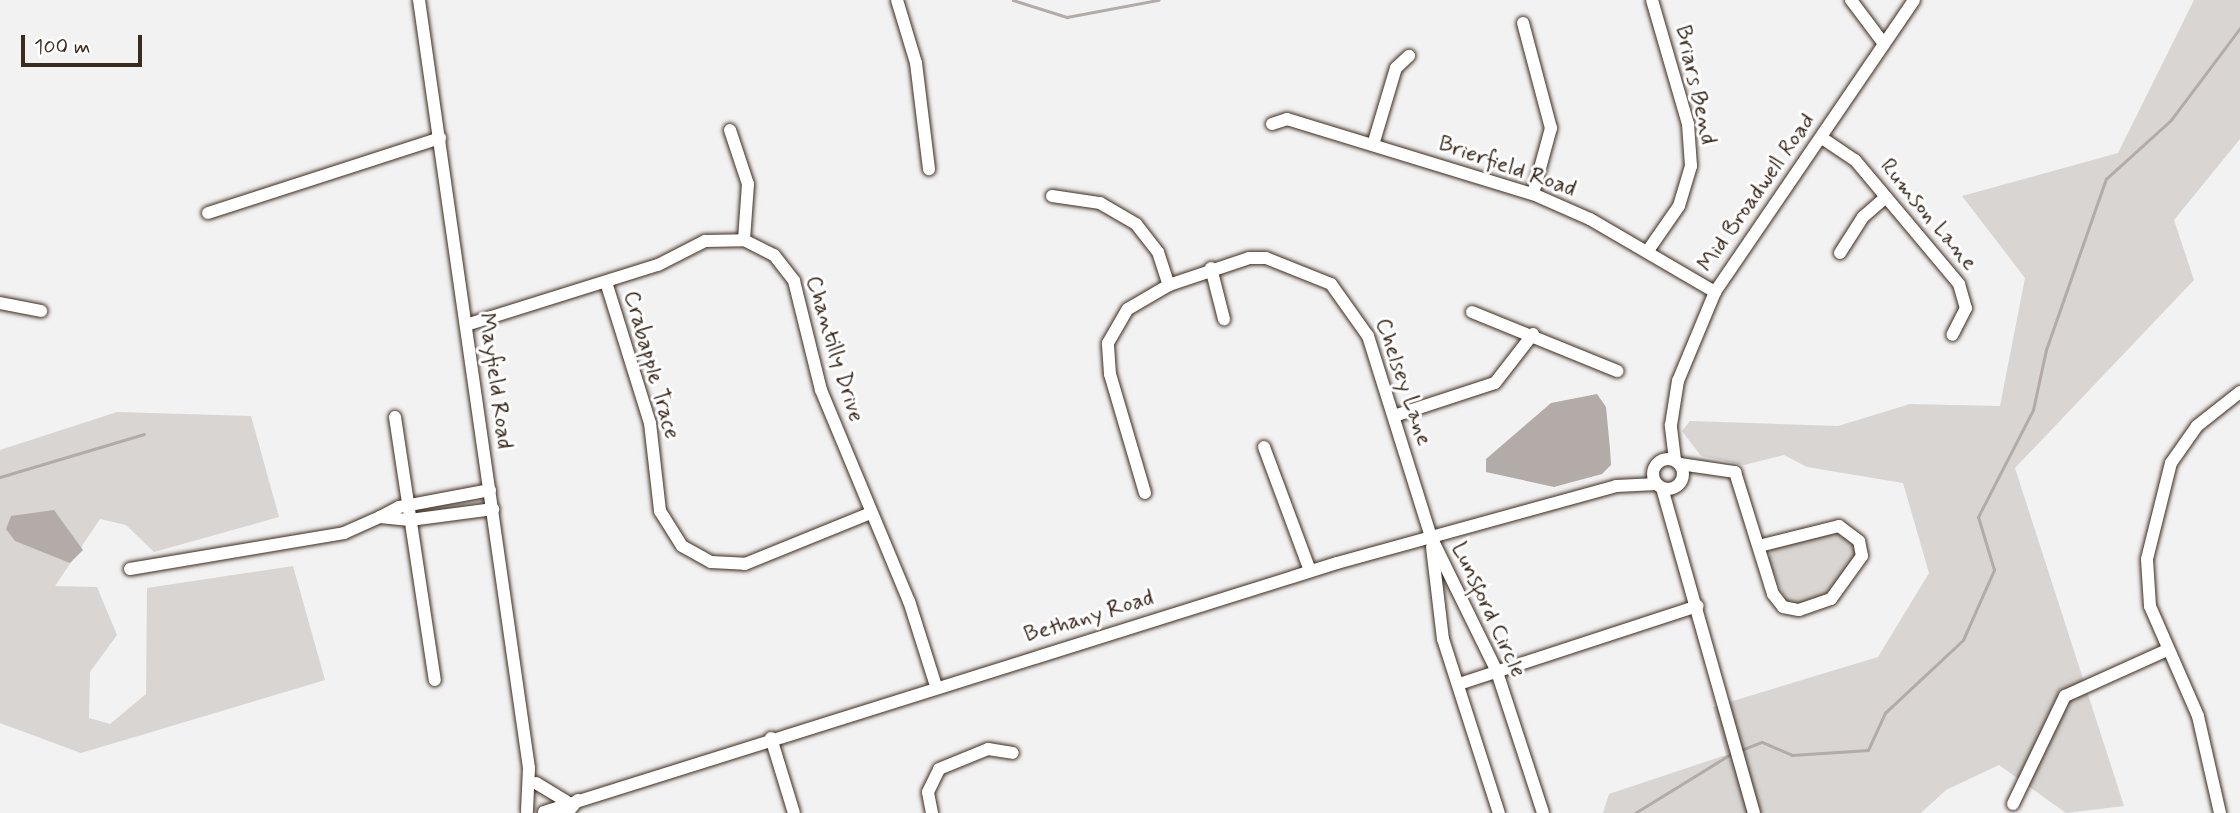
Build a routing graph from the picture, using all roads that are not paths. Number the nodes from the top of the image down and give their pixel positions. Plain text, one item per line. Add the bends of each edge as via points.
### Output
1 (419, 0) edge
2 (897, 0) edge
3 (1652, 0) edge
4 (1851, 0) edge
5 (1914, 0) edge
6 (1523, 23) dead end
7 (1884, 44) junction
8 (1409, 56) dead end
9 (1272, 124) dead end
10 (730, 130) dead end
11 (440, 138) junction
12 (1822, 138) junction
13 (1373, 145) junction
14 (929, 169) dead end
15 (1532, 194) junction
16 (1052, 196) dead end
17 (1886, 197) junction
18 (208, 213) dead end
19 (744, 240) junction
20 (1647, 252) junction
21 (1840, 253) dead end
22 (1211, 268) junction
23 (606, 282) junction
24 (1168, 285) junction
25 (1714, 292) junction
26 (0, 303) edge
27 (41, 311) dead end
28 (1472, 312) dead end
29 (1224, 318) dead end
30 (466, 325) junction
31 (1533, 334) junction
32 (1952, 335) dead end
33 (1617, 371) dead end
34 (2240, 392) edge
35 (1394, 415) junction
36 (395, 418) dead end
37 (1264, 447) dead end
38 (1668, 463) junction
39 (1700, 469) junction
40 (1681, 482) junction
41 (1616, 486) junction
42 (1659, 486) junction
43 (490, 490) junction
44 (1145, 492) dead end
45 (408, 505) junction
46 (493, 509) junction
47 (868, 514) junction
48 (380, 517) junction
49 (410, 520) junction
50 (1677, 527) junction
51 (1431, 537) junction
52 (1759, 546) junction
53 (130, 569) dead end
54 (1310, 571) junction
55 (1698, 606) junction
56 (2167, 650) junction
57 (1497, 671) junction
58 (435, 680) dead end
59 (1459, 684) junction
60 (936, 686) junction
61 (771, 738) junction
62 (1013, 753) dead end
63 (529, 768) junction
64 (537, 783) junction
65 (2013, 804) dead end
66 (570, 805) edge
67 (525, 812) edge
68 (543, 812) edge
69 (792, 813) edge
70 (932, 813) edge
71 (1499, 813) edge
72 (1543, 813) edge
73 (1754, 813) edge
74 (2220, 813) edge

1 - 11 street, Mayfield Road
2 - 14 street via 916,63
3 - 20 street, Briars Bend via 1688,124 1691,166 1679,206
4 - 7 street
5 - 7 street, Mid Broadwell Road
6 - 15 street via 1551,128
7 - 12 street, Mid Broadwell Road
8 - 13 street via 1396,68
9 - 13 street, Brierfield Road via 1287,119
10 - 19 street via 748,184
11 - 18 street
11 - 30 street, Mayfield Road
12 - 17 street, Rumson Lane via 1855,160
12 - 25 street, Mid Broadwell Road
13 - 15 street, Brierfield Road
15 - 20 street, Brierfield Road
16 - 24 street via 1100,203 1126,217 1158,252
17 - 21 street via 1863,217
17 - 32 street, Rumson Lane via 1965,295
19 - 23 street, Chantilly Drive via 705,241
19 - 47 street, Chantilly Drive via 774,255 794,281 821,390
20 - 25 street, Brierfield Road
22 - 24 street, Chelsey Lane
22 - 29 street
22 - 35 street, Chelsey Lane via 1266,258 1331,284 1363,325
23 - 30 street, Chantilly Drive
23 - 47 street, Crabapple Trace via 650,423 660,511 682,546 711,562 744,564
24 - 44 street, Chelsey Lane via 1128,309 1108,343 1110,374
25 - 38 street, Mid Broadwell Road via 1689,342 1671,425
26 - 27 street
28 - 31 street
30 - 43 street, Mayfield Road
31 - 33 street
31 - 35 street via 1495,383
34 - 56 street via 2197,426 2162,487 2146,581
35 - 51 street, Chelsey Lane
36 - 45 street
37 - 54 street
38 - 39 street
38 - 40 street
38 - 41 street, Bethany Road
38 - 42 street
39 - 40 street, Bethany Road
39 - 52 street via 1735,472
40 - 42 street, Bethany Road
40 - 50 street
41 - 42 street, Bethany Road
41 - 51 street, Bethany Road
42 - 50 street
43 - 45 street
43 - 46 street, Mayfield Road
45 - 48 street
45 - 49 street
46 - 49 street
46 - 63 street, Mayfield Road
47 - 60 street, Chantilly Drive via 909,601
48 - 49 street
48 - 53 street via 344,533
49 - 58 street
50 - 55 street
51 - 54 street, Bethany Road
51 - 57 street, Lunsford Circle
51 - 59 street, Lunsford Circle via 1436,608
52 - 52 street via 1773,594 1791,609 1831,599 1862,556 1859,541 1839,526
54 - 60 street, Bethany Road
55 - 57 street
55 - 73 street
56 - 65 street via 2065,696
56 - 74 street via 2198,716
57 - 59 street
57 - 72 street, Lunsford Circle
59 - 71 street, Lunsford Circle
60 - 61 street, Bethany Road
61 - 66 street, Bethany Road
61 - 69 street
62 - 70 street via 988,749 950,761 930,780
63 - 64 street, Mayfield Road
63 - 67 street, Mayfield Road
64 - 66 street
64 - 68 street, Mayfield Road
66 - 68 street, Bethany Road
67 - 68 street

